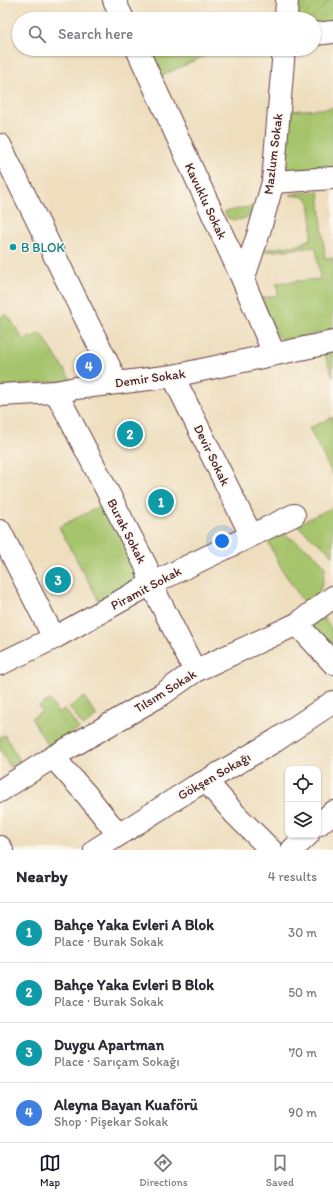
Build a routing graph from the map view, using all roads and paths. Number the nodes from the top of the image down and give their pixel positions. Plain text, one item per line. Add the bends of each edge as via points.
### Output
1 (114, 0) edge
2 (287, 0) edge
3 (120, 12) edge
4 (286, 12) edge
5 (333, 32) edge
6 (321, 33) edge
7 (140, 56) edge
8 (283, 56) edge
9 (0, 145) edge
10 (333, 178) edge
11 (273, 182) junction
12 (242, 280) junction
13 (333, 342) edge
14 (274, 354) junction
15 (173, 376) junction
16 (66, 390) junction
17 (0, 395) edge
18 (294, 515) dead end
19 (0, 531) edge
20 (251, 535) junction
21 (151, 584) junction
22 (333, 597) edge
23 (297, 624) junction
24 (54, 638) junction
25 (333, 663) edge
26 (0, 664) edge
27 (195, 671) junction
28 (333, 702) edge
29 (53, 758) junction
30 (206, 781) junction
31 (0, 791) edge
32 (333, 812) edge
33 (321, 822) edge
34 (305, 838) edge
35 (106, 845) edge
36 (0, 847) edge
37 (2, 850) edge
38 (271, 850) edge
39 (292, 850) edge

1 - 3 street
2 - 4 street
5 - 6 street
7 - 12 street, Kavuklu Sokak
8 - 11 street, Mazlum Sokak
9 - 16 street via 112,372
10 - 11 street
11 - 12 street, Mazlum Sokak via 260,232
12 - 14 street, Kavuklu Sokak
13 - 14 street, Demir Sokak
14 - 15 street, Demir Sokak
15 - 16 street, Demir Sokak
15 - 20 street, Devir Sokak
16 - 17 street, Demir Sokak
16 - 21 street, Burak Sokak via 146,566
18 - 20 street, Piramit Sokak
19 - 24 street
20 - 21 street, Piramit Sokak
21 - 24 street, Piramit Sokak
21 - 27 street, Burak Sokak
22 - 23 street, Tılsım Sokak
23 - 25 street
23 - 27 street, Tılsım Sokak
24 - 26 street, Piramit Sokak
27 - 29 street, Tılsım Sokak
28 - 30 street, Gökşen Sokağı via 275,741
29 - 31 street, Tılsım Sokak
29 - 35 street via 86,794
30 - 35 street, Gökşen Sokağı
30 - 38 street
32 - 33 street
34 - 39 street
36 - 37 street

